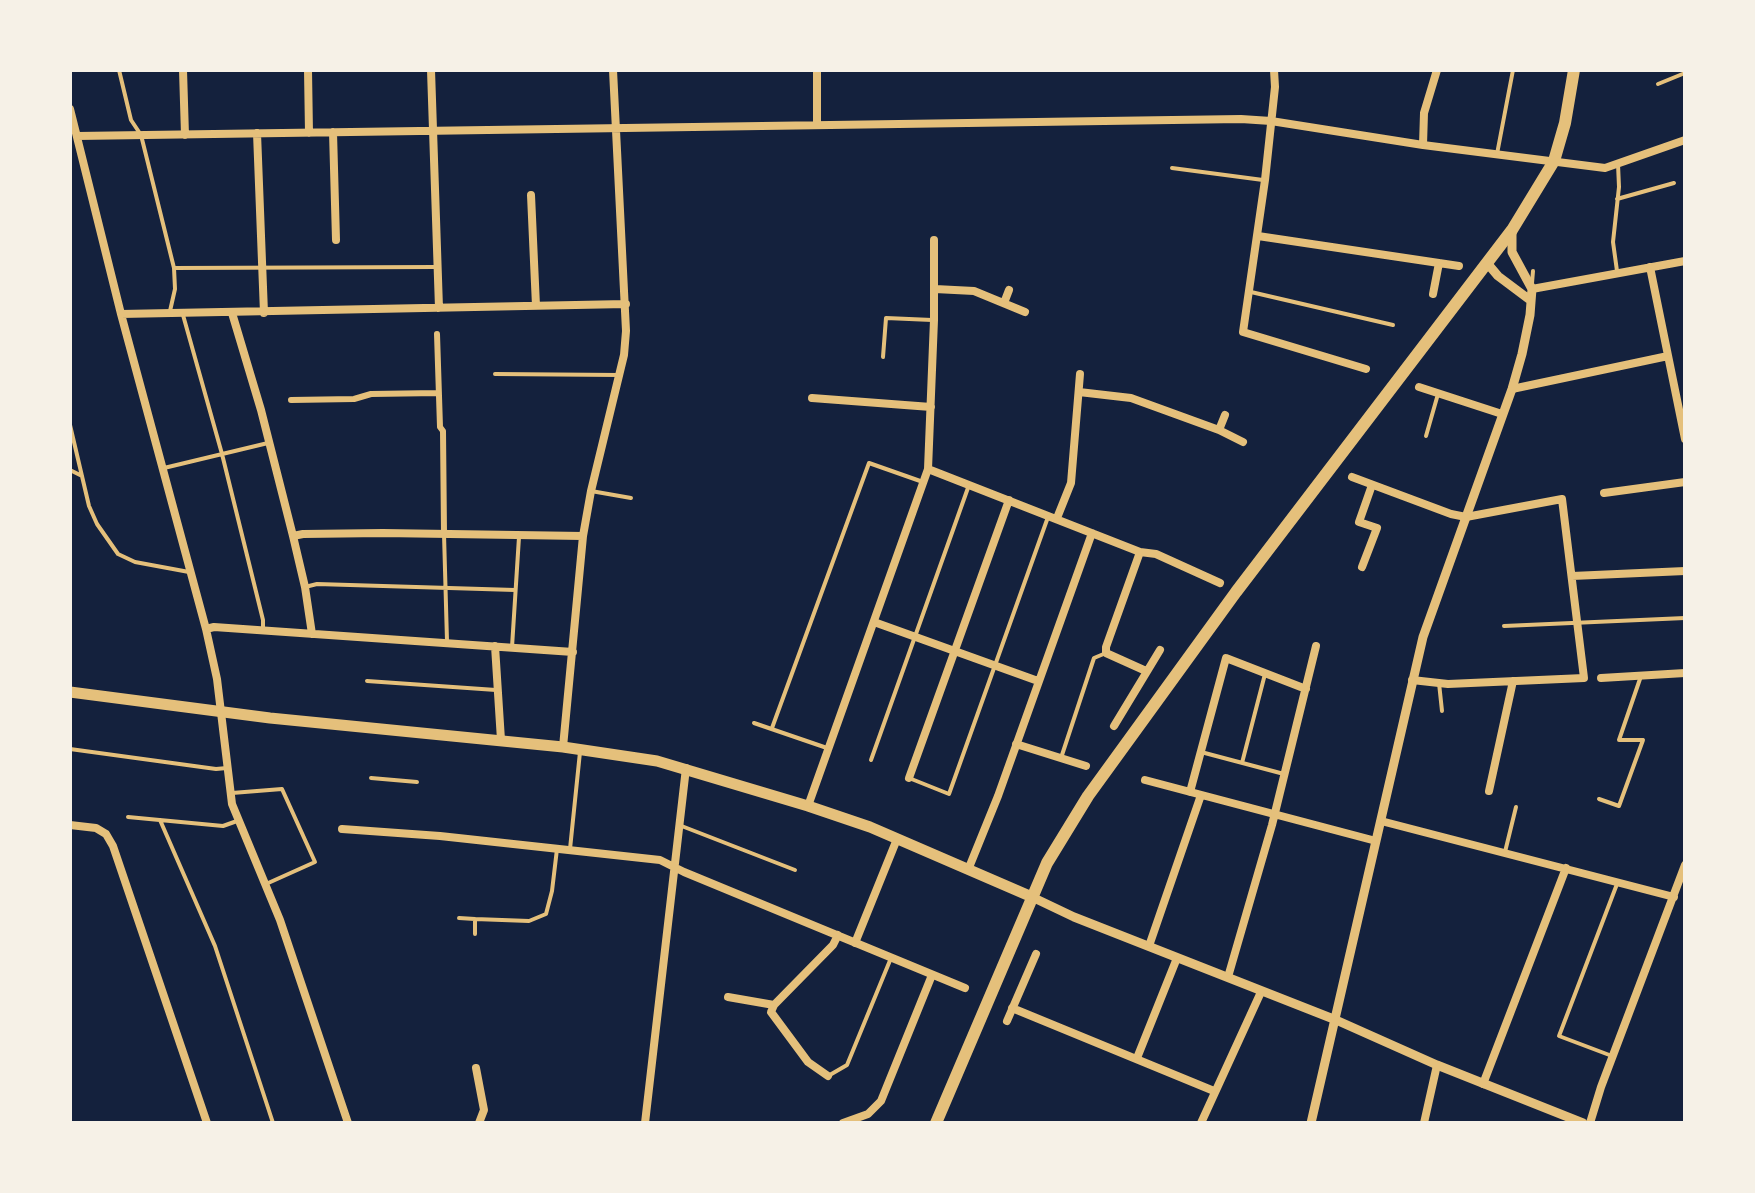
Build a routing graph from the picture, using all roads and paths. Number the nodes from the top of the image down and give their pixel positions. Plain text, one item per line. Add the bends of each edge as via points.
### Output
1 (119, 70) edge
2 (183, 70) edge
3 (308, 70) edge
4 (431, 70) edge
5 (613, 70) edge
6 (817, 70) edge
7 (1274, 70) edge
8 (1437, 70) edge
9 (1513, 70) edge
10 (1574, 70) edge
11 (1685, 73) edge
12 (1658, 84) dead end
13 (70, 109) edge
14 (1271, 121) junction
15 (817, 124) junction
16 (614, 128) junction
17 (432, 131) junction
18 (333, 132) junction
19 (257, 133) junction
20 (309, 133) junction
21 (141, 135) junction
22 (185, 135) junction
23 (77, 136) junction
24 (1685, 140) edge
25 (1423, 145) junction
26 (1497, 154) junction
27 (1554, 161) junction
28 (1618, 163) junction
29 (1172, 168) dead end
30 (1265, 180) junction
31 (1674, 183) dead end
32 (531, 195) dead end
33 (1617, 199) junction
34 (1512, 230) junction
35 (1258, 236) junction
36 (336, 240) dead end
37 (934, 240) dead end
38 (1685, 261) edge
39 (1439, 263) junction
40 (1487, 263) junction
41 (1459, 266) dead end
42 (438, 267) junction
43 (1650, 267) junction
44 (174, 268) junction
45 (262, 268) junction
46 (1533, 271) dead end
47 (1618, 273) junction
48 (935, 289) junction
49 (1009, 290) dead end
50 (1249, 291) junction
51 (1433, 294) dead end
52 (1531, 295) junction
53 (1004, 303) junction
54 (626, 304) junction
55 (536, 306) junction
56 (439, 308) junction
57 (1025, 312) dead end
58 (183, 313) junction
59 (232, 313) junction
60 (264, 313) junction
61 (121, 314) junction
62 (169, 314) junction
63 (934, 320) junction
64 (1393, 325) dead end
65 (437, 334) dead end
66 (1668, 356) junction
67 (883, 357) dead end
68 (1366, 369) dead end
69 (495, 374) dead end
70 (1080, 374) dead end
71 (619, 375) junction
72 (1419, 387) dead end
73 (1512, 389) junction
74 (1079, 392) junction
75 (438, 393) junction
76 (1438, 394) junction
77 (812, 398) dead end
78 (291, 400) dead end
79 (931, 407) junction
80 (1502, 414) junction
81 (1225, 415) dead end
82 (70, 425) edge
83 (1219, 430) junction
84 (1426, 436) dead end
85 (1685, 439) edge
86 (1243, 442) dead end
87 (268, 443) junction
88 (222, 454) junction
89 (164, 468) junction
90 (928, 469) junction
91 (70, 470) edge
92 (82, 476) junction
93 (1352, 477) dead end
94 (923, 482) junction
95 (1685, 482) edge
96 (969, 485) junction
97 (1372, 485) junction
98 (591, 491) junction
99 (1604, 493) dead end
100 (631, 498) dead end
101 (1009, 500) junction
102 (1053, 517) junction
103 (1466, 517) junction
104 (444, 533) junction
105 (1092, 533) junction
106 (519, 535) junction
107 (293, 536) junction
108 (583, 536) junction
109 (1140, 552) junction
110 (1362, 567) dead end
111 (1685, 571) edge
112 (191, 573) junction
113 (1572, 576) junction
114 (1220, 583) dead end
115 (305, 587) junction
116 (445, 588) junction
117 (515, 590) junction
118 (1685, 618) edge
119 (874, 622) junction
120 (1577, 622) junction
121 (1504, 626) dead end
122 (206, 629) junction
123 (263, 630) junction
124 (312, 634) junction
125 (914, 637) junction
126 (447, 643) junction
127 (495, 646) junction
128 (1316, 646) dead end
129 (512, 647) junction
130 (1160, 650) dead end
131 (954, 651) junction
132 (573, 652) junction
133 (1106, 653) junction
134 (995, 665) junction
135 (1146, 671) junction
136 (1685, 673) edge
137 (1265, 674) junction
138 (1641, 675) junction
139 (1601, 678) dead end
140 (1412, 680) junction
141 (367, 681) dead end
142 (1038, 681) junction
143 (1513, 681) junction
144 (1439, 683) junction
145 (1306, 689) junction
146 (499, 690) junction
147 (70, 692) edge
148 (1442, 711) dead end
149 (221, 712) junction
150 (754, 723) dead end
151 (1114, 726) dead end
152 (772, 728) junction
153 (501, 740) junction
154 (1016, 744) junction
155 (563, 747) junction
156 (828, 748) junction
157 (70, 749) edge
158 (580, 749) junction
159 (1201, 752) junction
160 (1061, 758) junction
161 (871, 760) dead end
162 (1242, 763) junction
163 (1086, 766) dead end
164 (227, 768) junction
165 (686, 768) junction
166 (1285, 774) junction
167 (371, 778) dead end
168 (909, 778) joint
169 (1145, 780) dead end
170 (417, 782) dead end
171 (1489, 791) dead end
172 (1190, 792) junction
173 (230, 793) junction
174 (1201, 795) junction
175 (1599, 799) dead end
176 (808, 806) junction
177 (1516, 807) dead end
178 (1275, 814) junction
179 (128, 817) dead end
180 (160, 820) junction
181 (237, 821) junction
182 (1381, 821) junction
183 (70, 825) edge
184 (679, 825) junction
185 (342, 829) dead end
186 (897, 839) junction
187 (1376, 841) junction
188 (557, 849) junction
189 (570, 849) junction
190 (1505, 852) junction
191 (1685, 865) edge
192 (674, 867) junction
193 (1566, 868) junction
194 (795, 870) dead end
195 (968, 870) junction
196 (1618, 881) junction
197 (266, 884) junction
198 (1032, 897) junction
199 (1674, 897) junction
200 (459, 918) dead end
201 (475, 919) junction
202 (475, 934) dead end
203 (838, 935) junction
204 (855, 943) junction
205 (1149, 946) junction
206 (1036, 954) dead end
207 (891, 958) junction
208 (1177, 958) junction
209 (932, 975) junction
210 (1228, 977) junction
211 (965, 988) dead end
212 (1261, 992) junction
213 (728, 997) dead end
214 (774, 1005) junction
215 (1012, 1008) junction
216 (1336, 1020) junction
217 (1007, 1021) dead end
218 (1612, 1057) junction
219 (1137, 1058) junction
220 (1437, 1065) junction
221 (476, 1068) dead end
222 (828, 1076) joint
223 (1483, 1084) junction
224 (1214, 1091) junction
225 (207, 1123) edge
226 (273, 1123) edge
227 (348, 1123) edge
228 (479, 1123) edge
229 (645, 1123) edge
230 (843, 1123) edge
231 (936, 1123) edge
232 (1201, 1123) edge
233 (1311, 1123) edge
234 (1424, 1123) edge
235 (1583, 1123) edge
236 (1590, 1123) edge

1 - 21 lane via 131,120
2 - 22 street
3 - 20 street
4 - 17 street
5 - 16 street
6 - 15 street
7 - 14 street
8 - 25 street via 1424,113
9 - 26 lane
10 - 27 main road
11 - 12 lane
13 - 23 street
14 - 15 street
14 - 25 street
14 - 30 street
15 - 16 street
16 - 17 street
16 - 54 street
17 - 18 street
17 - 42 street
18 - 20 street
18 - 36 street
19 - 20 street
19 - 22 street
19 - 45 street
21 - 22 street
21 - 23 street
21 - 44 lane
23 - 61 street
24 - 28 street
25 - 26 street
26 - 27 street
27 - 28 street via 1605,168
27 - 34 main road
28 - 33 lane
29 - 30 lane
30 - 35 street
31 - 33 lane
32 - 55 street
33 - 47 lane via 1613,242
34 - 40 main road
34 - 52 street via 1512,252
35 - 39 street
35 - 50 street
37 - 48 street
38 - 43 street
39 - 41 street
39 - 51 street
40 - 52 street via 1498,276
40 - 198 main road via 1338,454 1088,796
42 - 45 lane
42 - 56 street
43 - 47 street
43 - 66 street
44 - 45 lane
44 - 62 lane
45 - 60 street
46 - 52 lane
47 - 52 street
48 - 53 street via 974,291
48 - 63 street
49 - 53 street
50 - 64 lane
50 - 68 street via 1243,332
52 - 73 street
53 - 57 street
54 - 55 street
54 - 71 street
55 - 56 street
56 - 60 street
58 - 59 street
58 - 62 street
58 - 88 lane
59 - 60 street
59 - 87 street
61 - 62 street
61 - 89 street
63 - 67 lane via 886,318
63 - 79 street
65 - 75 street
66 - 73 street
66 - 85 street
69 - 71 lane
70 - 74 street
71 - 98 street
72 - 76 street
73 - 80 street
74 - 83 street via 1131,398
74 - 102 street via 1071,483
75 - 78 street
75 - 104 street
76 - 80 street
76 - 84 lane
77 - 79 street
79 - 90 street
80 - 103 street
81 - 83 street
82 - 92 lane
83 - 86 street
87 - 88 lane
87 - 107 street
88 - 89 lane
88 - 123 lane
89 - 112 street
90 - 94 street
90 - 96 street
91 - 92 lane
92 - 112 lane via 97,524 118,554
93 - 97 street
94 - 119 street
94 - 152 lane via 869,463
95 - 99 street
96 - 101 street
96 - 125 lane
97 - 103 street
97 - 110 street via 1359,522 1377,528
98 - 100 lane
98 - 108 street
101 - 102 street
101 - 131 street
102 - 105 street
102 - 134 lane
103 - 113 street via 1562,499
103 - 140 street
104 - 106 street
104 - 107 street
104 - 116 lane
105 - 109 street
105 - 142 street
106 - 108 street
106 - 117 lane
107 - 115 street
108 - 132 street
109 - 114 street
109 - 133 street
111 - 113 street
112 - 122 street
113 - 120 street
115 - 116 lane
115 - 124 street
116 - 117 lane
116 - 126 lane
117 - 129 lane
118 - 120 lane
119 - 125 street
119 - 156 street
120 - 121 lane
120 - 143 street via 1584,678
122 - 123 street
122 - 149 street
123 - 124 street
124 - 126 street
125 - 131 street
125 - 161 lane
126 - 127 street
127 - 129 street
127 - 146 street
128 - 145 street
129 - 132 street
130 - 135 street
131 - 134 street
131 - 168 street
132 - 155 street
133 - 135 street
133 - 160 lane via 1094,658
134 - 142 street
134 - 168 lane via 949,794
135 - 151 street
136 - 138 street
137 - 145 street
137 - 159 street via 1226,658
137 - 162 lane
138 - 139 street
138 - 175 lane via 1619,740 1643,740 1619,806
140 - 144 street
140 - 182 street
141 - 146 lane
142 - 154 street
143 - 144 street
143 - 171 street
144 - 148 lane
145 - 166 street
146 - 153 street
147 - 149 main road
149 - 153 main road
149 - 164 street
150 - 152 lane
152 - 156 lane
153 - 155 main road
154 - 160 street
154 - 195 street
155 - 158 main road
156 - 176 street
157 - 164 lane
158 - 165 main road
158 - 189 lane
159 - 162 lane
159 - 172 street
160 - 163 street
162 - 166 lane
164 - 173 street
165 - 176 main road
165 - 184 street
166 - 178 street
167 - 170 lane
169 - 172 street
172 - 174 street
173 - 181 street
173 - 197 lane via 282,789 315,862
174 - 178 street
174 - 205 street
176 - 186 main road
177 - 190 lane
178 - 187 street
178 - 210 street
179 - 180 lane
180 - 181 lane via 223,826
180 - 226 lane via 215,946
181 - 197 street
182 - 187 street
182 - 190 street
183 - 225 street via 96,828 113,846
184 - 192 street
184 - 194 lane
185 - 188 street
186 - 195 main road
186 - 204 street
187 - 216 street
188 - 189 street
188 - 201 lane via 549,909 542,918
189 - 192 street via 660,860
190 - 193 street
191 - 199 street
192 - 203 street
192 - 229 street
193 - 196 street
193 - 223 street
195 - 198 main road
196 - 199 street
196 - 218 lane via 1559,1036
197 - 227 street
198 - 205 street
198 - 231 main road
199 - 218 street
200 - 201 lane
201 - 202 lane
203 - 204 street
203 - 214 street
204 - 207 street
205 - 208 street
206 - 215 street
207 - 209 street
207 - 222 lane via 847,1065
208 - 210 street
208 - 219 street
209 - 211 street
209 - 230 street via 881,1101 868,1114
210 - 212 street
212 - 216 street
212 - 224 street
213 - 214 street
214 - 222 street via 771,1014 808,1062
215 - 217 street
215 - 219 street
216 - 220 street
216 - 233 street
218 - 236 street
219 - 224 street
220 - 223 street
220 - 234 street
221 - 228 street via 484,1110
223 - 235 street
224 - 232 street

